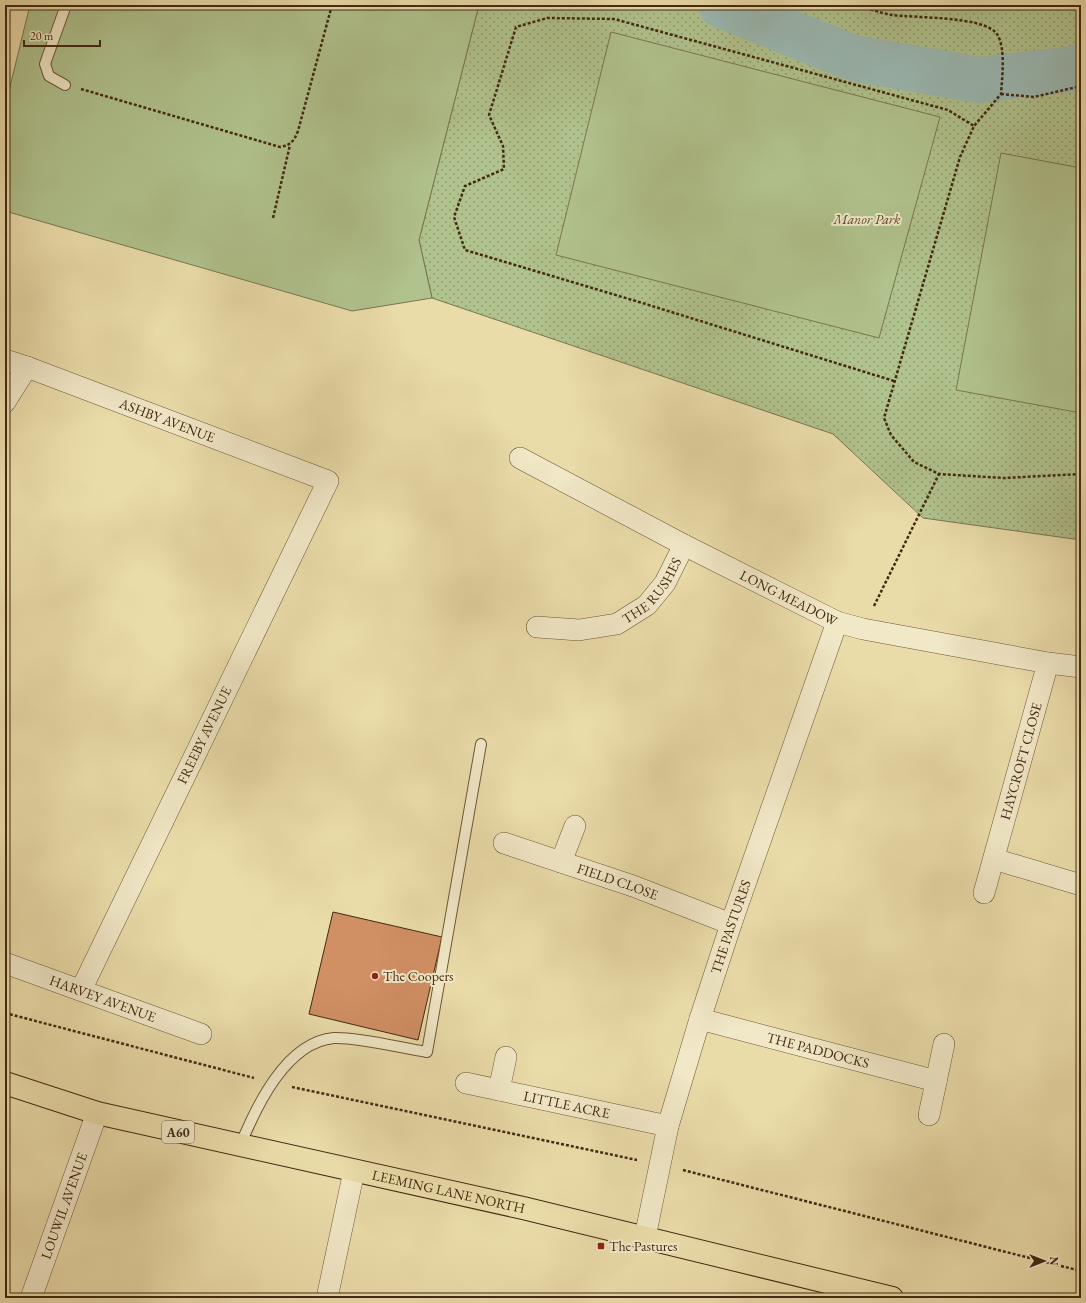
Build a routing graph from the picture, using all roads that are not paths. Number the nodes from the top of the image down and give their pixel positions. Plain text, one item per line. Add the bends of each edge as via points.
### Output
1 (66, 5) edge
2 (65, 85) road end
3 (5, 360) edge
4 (27, 367) junction
5 (5, 402) edge
6 (520, 458) dead end
7 (328, 481) joint
8 (684, 545) junction
9 (838, 622) junction
10 (538, 627) dead end
11 (1048, 663) junction
12 (1081, 667) edge
13 (481, 744) dead end
14 (575, 826) dead end
15 (504, 843) dead end
16 (994, 859) junction
17 (561, 862) junction
18 (1081, 885) edge
19 (984, 892) dead end
20 (731, 924) junction
21 (5, 962) edge
22 (81, 990) junction
23 (700, 1019) junction
24 (201, 1034) dead end
25 (944, 1044) dead end
26 (506, 1058) dead end
27 (936, 1081) junction
28 (5, 1083) edge
29 (466, 1084) dead end
30 (499, 1090) junction
31 (97, 1113) junction
32 (929, 1115) dead end
33 (668, 1126) junction
34 (240, 1146) junction
35 (354, 1171) junction
36 (644, 1237) junction
37 (31, 1298) edge
38 (327, 1298) edge
39 (892, 1298) edge

1 - 2 lane via 45,64 49,76
3 - 4 street, ASHBY AVENUE
4 - 5 street
4 - 7 street, ASHBY AVENUE
6 - 8 street, LONG MEADOW
7 - 22 street, FREEBY AVENUE
8 - 9 street, LONG MEADOW
8 - 10 street, THE RUSHES via 664,583 647,604 616,624 579,630
9 - 11 street, LONG MEADOW via 863,629
9 - 20 street, THE PASTURES
11 - 12 street, LONG MEADOW
11 - 16 street, HAYCROFT CLOSE
13 - 34 lane via 427,1052 334,1038 316,1042 299,1054 272,1083 254,1111
14 - 17 street
15 - 17 street, FIELD CLOSE
16 - 18 street
16 - 19 street, HAYCROFT CLOSE
17 - 20 street, FIELD CLOSE via 633,886
20 - 23 street, THE PASTURES
21 - 22 street, HARVEY AVENUE
22 - 24 street, HARVEY AVENUE
23 - 27 street, THE PADDOCKS
23 - 33 street, THE PASTURES
25 - 27 street
26 - 30 street
27 - 32 street
28 - 31 highway, LEEMING LANE NORTH / A60
29 - 30 street, LITTLE ACRE
30 - 33 street, LITTLE ACRE
31 - 34 highway, LEEMING LANE NORTH / A60
31 - 37 street, LOUWIL AVENUE
33 - 36 street, THE PASTURES
34 - 35 highway, LEEMING LANE NORTH / A60
35 - 36 highway, LEEMING LANE NORTH / A60
35 - 38 street
36 - 39 highway, LEEMING LANE NORTH / A60

